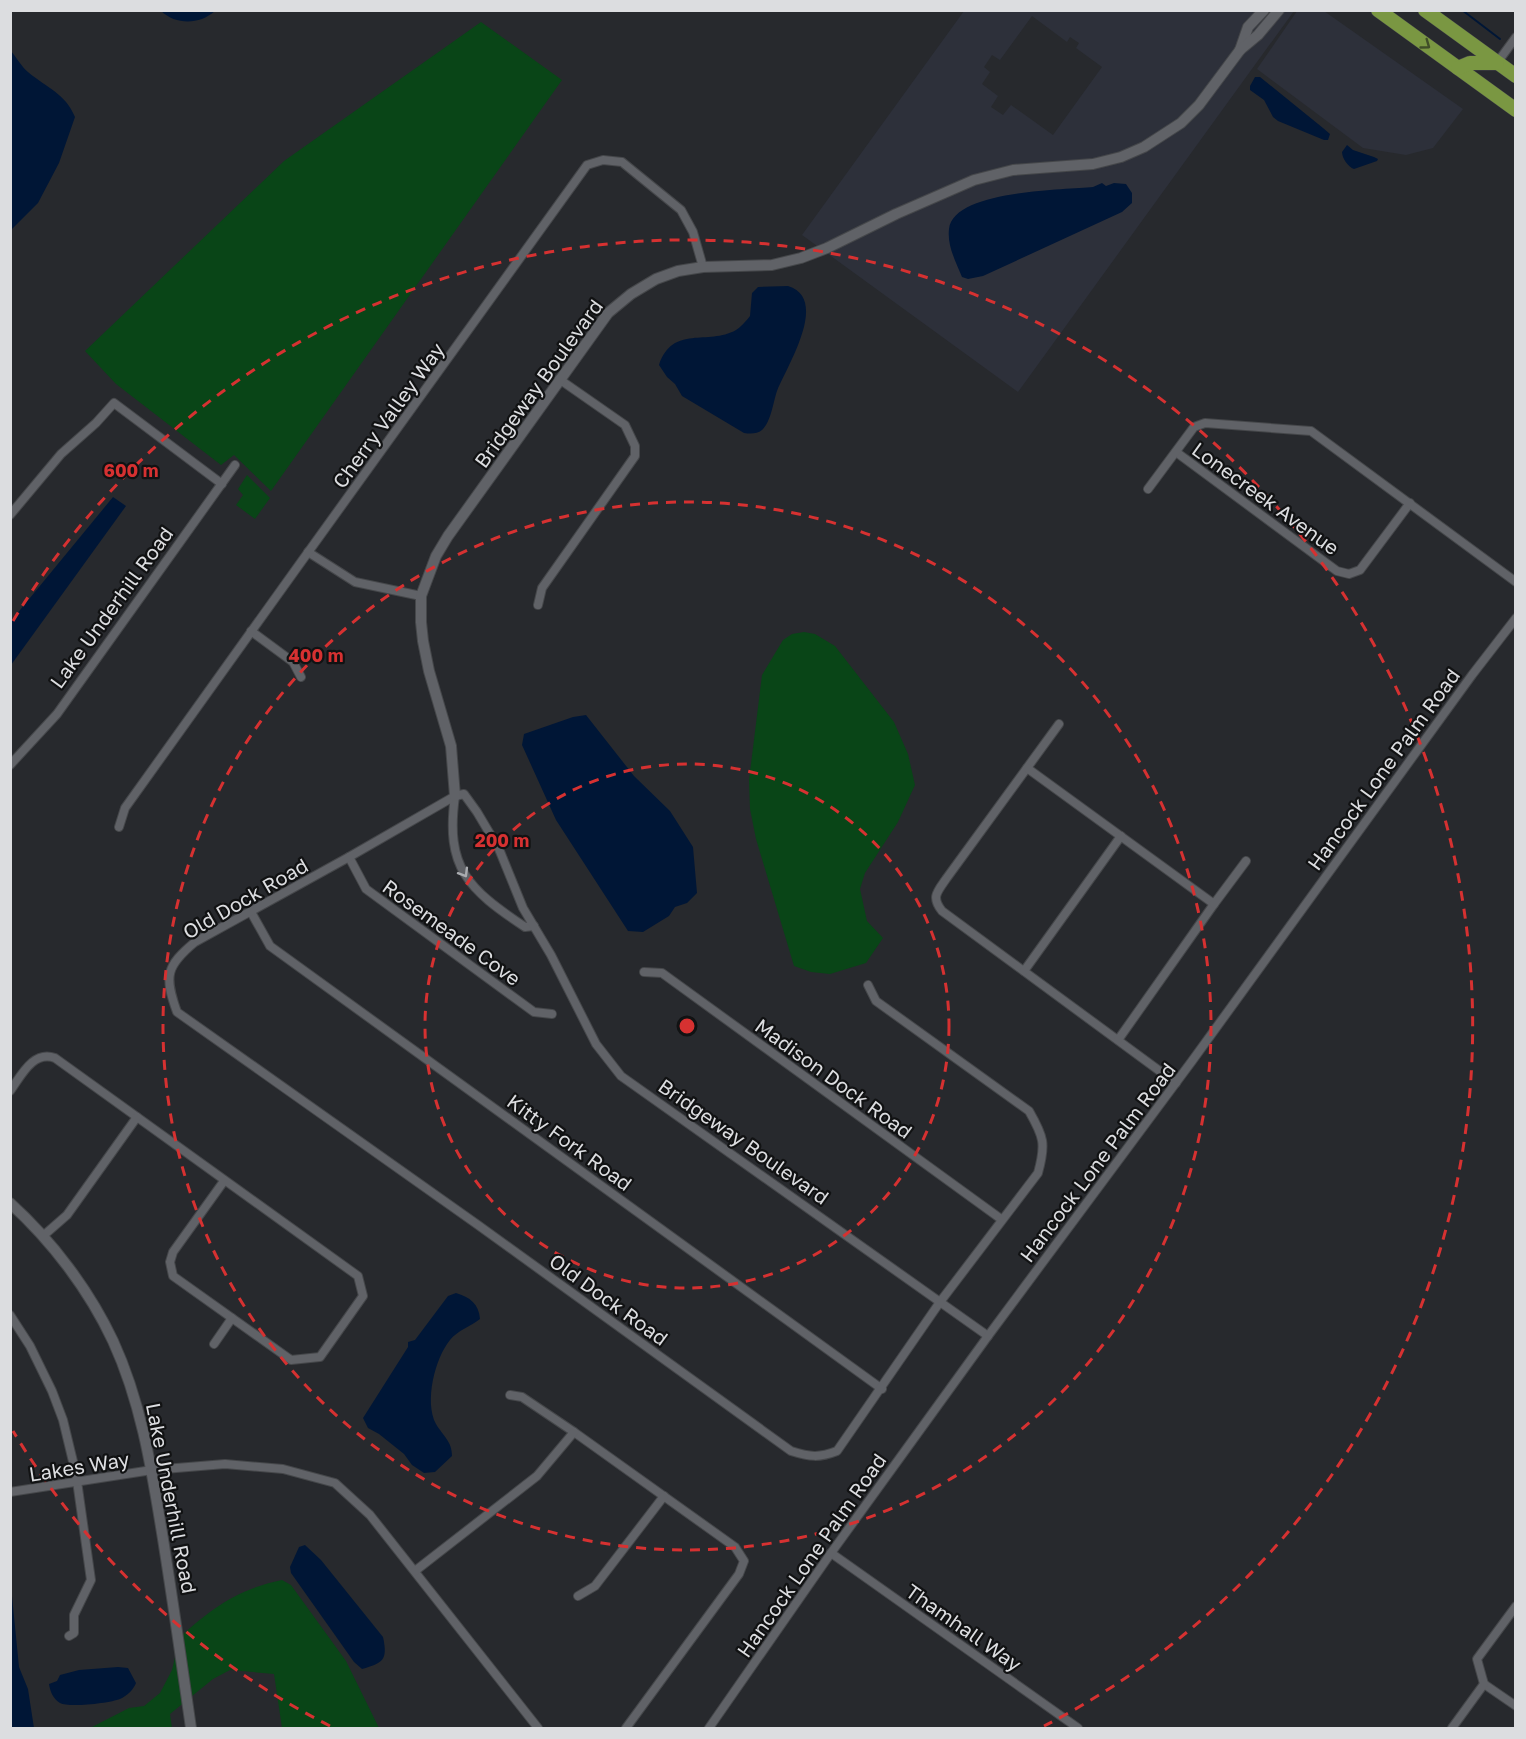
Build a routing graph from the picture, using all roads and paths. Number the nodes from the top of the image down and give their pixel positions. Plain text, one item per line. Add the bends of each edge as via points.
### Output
1 (1264, 10) edge
2 (1279, 10) edge
3 (1378, 10) edge
4 (1425, 10) edge
5 (1515, 37) edge
6 (1240, 50) junction
7 (1497, 63) junction
8 (1458, 68) junction
9 (1515, 76) edge
10 (1515, 110) edge
11 (702, 267) junction
12 (559, 379) junction
13 (1176, 452) junction
14 (235, 465) dead end
15 (222, 484) junction
16 (1148, 489) dead end
17 (1410, 503) junction
18 (10, 515) edge
19 (308, 552) junction
20 (1515, 582) edge
21 (421, 596) junction
22 (538, 605) dead end
23 (1515, 618) edge
24 (251, 631) junction
25 (301, 677) dead end
26 (1059, 724) dead end
27 (10, 765) edge
28 (1027, 768) junction
29 (455, 796) junction
30 (119, 827) dead end
31 (1121, 836) junction
32 (349, 857) junction
33 (1246, 861) dead end
34 (1214, 904) junction
35 (251, 912) junction
36 (534, 926) junction
37 (1024, 971) junction
38 (644, 972) dead end
39 (868, 985) dead end
40 (552, 1014) dead end
41 (1118, 1040) junction
42 (1176, 1083) junction
43 (10, 1091) edge
44 (137, 1117) junction
45 (224, 1181) junction
46 (10, 1203) edge
47 (1001, 1219) junction
48 (43, 1236) junction
49 (940, 1302) junction
50 (10, 1315) edge
51 (232, 1318) junction
52 (988, 1336) junction
53 (214, 1344) dead end
54 (882, 1389) junction
55 (510, 1395) dead end
56 (574, 1432) junction
57 (152, 1470) junction
58 (77, 1482) junction
59 (10, 1492) edge
60 (663, 1496) junction
61 (831, 1553) junction
62 (415, 1571) junction
63 (578, 1596) dead end
64 (1514, 1611) edge
65 (69, 1636) dead end
66 (1484, 1684) junction
67 (1515, 1706) edge
68 (190, 1728) edge
69 (538, 1728) edge
70 (626, 1728) edge
71 (709, 1728) edge
72 (1078, 1728) edge
73 (1452, 1728) edge

1 - 6 street, Bridgeway Boulevard via 1248,27
2 - 6 street, Bridgeway Boulevard
3 -> 8 highway
4 - 7 highway
5 - 7 street
6 - 11 street, Bridgeway Boulevard via 1182,123 1121,157 1093,164 1013,170 974,180 801,258 772,265
7 - 8 highway via 1470,63
7 - 9 highway
8 - 10 highway
11 - 12 street, Bridgeway Boulevard via 656,279 621,301
11 - 19 street, Cherry Valley Way via 693,232 681,210 622,162 603,160 587,165
12 - 21 street, Bridgeway Boulevard via 448,536
12 - 22 street via 625,425 635,446 635,456 542,588
13 - 16 street
13 - 17 street via 1194,427 1205,423 1311,431
13 - 17 street, Lonecreek Avenue via 1337,571 1349,574 1360,570
14 - 15 street, Lake Underhill Road
15 - 18 street via 114,403 55,461
15 - 27 street, Lake Underhill Road via 57,714
17 - 20 street
19 - 21 street via 355,582
19 - 24 street, Cherry Valley Way
21 - 29 street, Bridgeway Boulevard via 423,641 451,746
23 - 42 street, Hancock Lone Palm Road
24 - 25 street via 292,662
24 - 30 street, Cherry Valley Way via 125,808
26 - 28 street
28 - 31 street
28 - 37 street via 936,897 942,911
29 - 32 street, Old Dock Road
29 - 36 street, Bridgeway Boulevard via 464,794 477,812 499,849
29 -> 36 street, Bridgeway Boulevard via 453,838 461,869 475,890 495,907 525,927
31 - 34 street
31 - 37 street
32 - 35 street, Old Dock Road
32 - 40 street, Rosemeade Cove via 366,890 534,1012
33 - 34 street
34 - 41 street
35 - 54 street, Kitty Fork Road via 270,946
35 - 54 street, Old Dock Road via 195,942 177,957 169,971 170,993 177,1012 791,1451 822,1456 837,1450
36 - 49 street, Bridgeway Boulevard via 596,1044 621,1076
37 - 41 street
38 - 47 street, Madison Dock Road via 662,973
39 - 47 street, Old Dock Road via 876,1001 1029,1111 1040,1128 1044,1150 1038,1173
41 - 42 street
42 - 52 street, Hancock Lone Palm Road
43 - 44 street via 33,1061 50,1056
44 - 45 street
44 - 48 street via 67,1215
45 - 51 street via 173,1252 170,1262 173,1276
45 - 51 street via 358,1276 363,1296 320,1357 291,1360
46 - 48 street, Lake Underhill Road
47 - 49 street, Old Dock Road
48 - 57 street, Lake Underhill Road via 87,1294 113,1341 135,1398
49 - 52 street, Bridgeway Boulevard
49 - 54 street, Old Dock Road
50 - 58 street via 34,1353 59,1408
51 - 53 street
52 - 61 street, Hancock Lone Palm Road
55 - 56 street via 522,1397
56 - 60 street
56 - 62 street via 537,1476
57 - 58 street, Lakes Way
57 - 62 street, Lakes Way via 225,1464 283,1468 335,1483 370,1515
57 - 68 street, Lake Underhill Road
58 - 59 street, Lakes Way
58 - 65 street via 91,1580 74,1615 74,1633
60 - 63 street via 595,1586
60 - 70 street via 735,1547 744,1561 739,1574
61 - 71 street, Hancock Lone Palm Road
61 - 72 street, Thamhall Way
62 - 69 street, Lakes Way
64 - 66 street via 1478,1659
66 - 67 street
66 - 73 street

